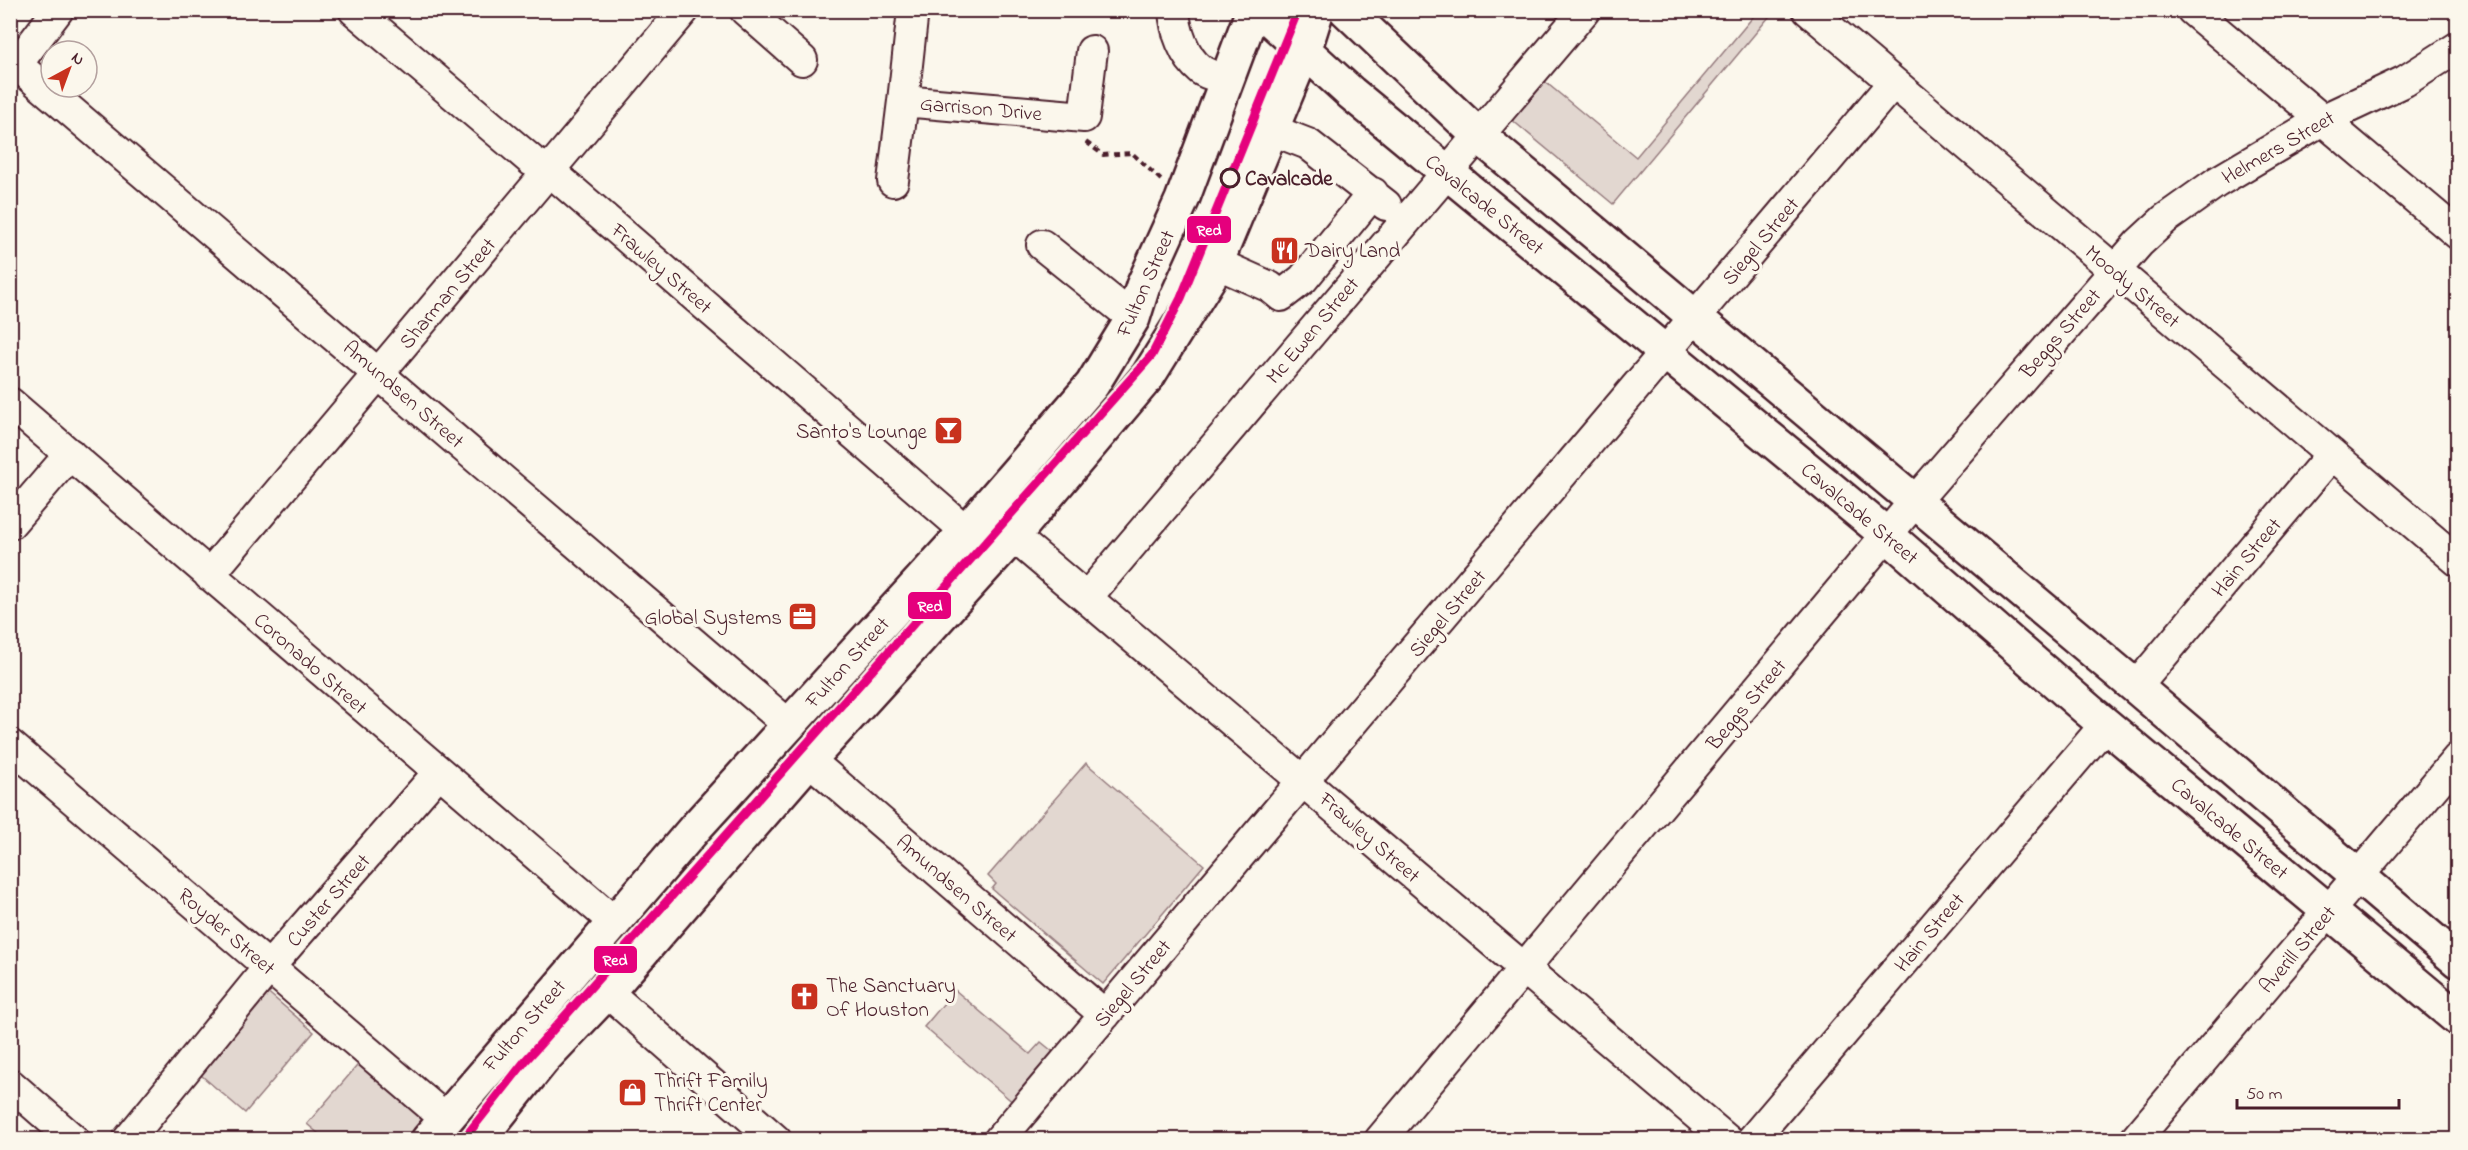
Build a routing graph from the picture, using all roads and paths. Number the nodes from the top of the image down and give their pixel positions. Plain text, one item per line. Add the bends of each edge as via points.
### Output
1 (58, 10) edge
2 (684, 10) edge
3 (745, 10) edge
4 (913, 10) edge
5 (1174, 10) edge
6 (1253, 10) edge
7 (1260, 10) edge
8 (1317, 10) edge
9 (1346, 10) edge
10 (1585, 10) edge
11 (1808, 10) edge
12 (2192, 10) edge
13 (358, 12) edge
14 (2457, 47) edge
15 (1092, 51) dead end
16 (1304, 51) junction
17 (802, 60) dead end
18 (14, 61) edge
19 (1227, 79) junction
20 (1892, 84) junction
21 (903, 101) junction
22 (1084, 117) junction
23 (2322, 120) junction
24 (1272, 130) junction
25 (1478, 135) junction
26 (550, 171) junction
27 (1446, 173) junction
28 (893, 182) dead end
29 (1373, 193) junction
30 (1182, 200) junction
31 (1404, 221) junction
32 (2457, 234) edge
33 (1042, 245) dead end
34 (1216, 263) junction
35 (2114, 270) junction
36 (1281, 296) junction
37 (1697, 317) junction
38 (1134, 318) junction
39 (1314, 328) junction
40 (1667, 351) junction
41 (379, 373) junction
42 (10, 403) edge
43 (70, 454) junction
44 (2332, 454) junction
45 (1915, 501) junction
46 (10, 524) edge
47 (966, 531) junction
48 (1887, 535) junction
49 (1013, 536) junction
50 (2457, 561) edge
51 (209, 575) junction
52 (1087, 597) junction
53 (2136, 687) junction
54 (2106, 724) junction
55 (789, 725) junction
56 (10, 745) edge
57 (2457, 758) edge
58 (809, 760) junction
59 (438, 773) junction
60 (1305, 781) junction
61 (2358, 877) junction
62 (2329, 911) junction
63 (613, 921) junction
64 (2457, 962) edge
65 (269, 968) junction
66 (1524, 969) junction
67 (608, 992) junction
68 (1105, 1015) junction
69 (2457, 1019) edge
70 (10, 1084) edge
71 (436, 1129) edge
72 (74, 1140) edge
73 (128, 1140) edge
74 (478, 1140) edge
75 (776, 1140) edge
76 (999, 1140) edge
77 (1380, 1140) edge
78 (1727, 1140) edge
79 (1752, 1140) edge
80 (2135, 1140) edge

1 - 18 street
2 - 26 street, Sharman Street
3 - 17 street
4 - 21 street, Garrison Drive
5 - 19 street via 1175,27 1190,57 1202,71
6 - 19 main road, Fulton Street
7 - 16 main road, Cavalcade Street
8 - 16 main road, Fulton Street
9 - 25 main road, Cavalcade Street
10 - 25 street, Mc Ewen Street
11 - 20 street, Moody Street
12 - 23 street
13 - 26 street, Frawley Street via 532,161
14 - 23 street, Helmers Street via 2405,81
15 - 22 street
16 - 24 main road, Fulton Street
16 - 27 main road, Cavalcade Street
18 - 41 street, Amundsen Street
19 - 30 main road, Fulton Street
20 - 35 street, Moody Street
20 - 37 street, Siegel Street
21 - 22 street, Garrison Drive
21 - 28 street
22 - 30 path via 1085,142 1103,155 1132,153
23 - 32 street
23 - 35 street, Helmers Street via 2217,182 2165,219
24 - 29 street via 1308,144
24 - 34 main road, Fulton Street
25 - 27 street, Mc Ewen Street
25 - 37 main road, Cavalcade Street
26 - 41 street, Sharman Street
26 - 47 street, Frawley Street
27 - 31 street, Mc Ewen Street
27 - 40 main road, Cavalcade Street
29 - 31 street
29 - 36 street via 1303,279
30 - 38 main road, Fulton Street via 1143,286
31 - 39 street, Mc Ewen Street
33 - 38 street
34 - 36 street via 1270,287
34 - 49 main road, Fulton Street via 1148,376
35 - 44 street, Moody Street
35 - 45 street, Beggs Street
36 - 39 street
37 - 40 street, Siegel Street
37 - 45 main road, Cavalcade Street
38 - 47 main road, Fulton Street via 1092,385
39 - 52 street, Mc Ewen Street
40 - 48 main road, Cavalcade Street
40 - 60 street, Siegel Street
41 - 51 street, Sharman Street
41 - 55 street, Amundsen Street
42 - 43 street, Coronado Street
43 - 46 street
43 - 51 street, Coronado Street
44 - 50 street, Moody Street
44 - 53 street, Hain Street
45 - 48 street, Beggs Street
45 - 53 main road, Cavalcade Street
47 - 55 main road, Fulton Street
48 - 54 main road, Cavalcade Street
48 - 66 street, Beggs Street
49 - 52 street, Frawley Street
49 - 58 main road, Fulton Street
51 - 59 street, Coronado Street
52 - 60 street, Frawley Street
53 - 61 main road, Cavalcade Street
54 - 62 main road, Cavalcade Street
54 - 79 street, Hain Street
55 - 63 main road, Fulton Street
56 - 65 street, Royder Street
57 - 61 street, Averill Street
58 - 67 main road, Fulton Street
58 - 68 street, Amundsen Street
59 - 63 street, Coronado Street
59 - 65 street, Custer Street
60 - 66 street, Frawley Street
60 - 68 street, Siegel Street
61 - 62 street, Averill Street
61 - 64 main road, Cavalcade Street
62 - 69 main road, Cavalcade Street
62 - 80 street, Averill Street
63 - 71 main road, Fulton Street
65 - 71 street, Royder Street
65 - 73 street, Custer Street
66 - 77 street, Beggs Street
66 - 78 street, Frawley Street
67 - 74 main road, Fulton Street via 543,1059
67 - 75 street
68 - 76 street, Siegel Street
70 - 72 street

